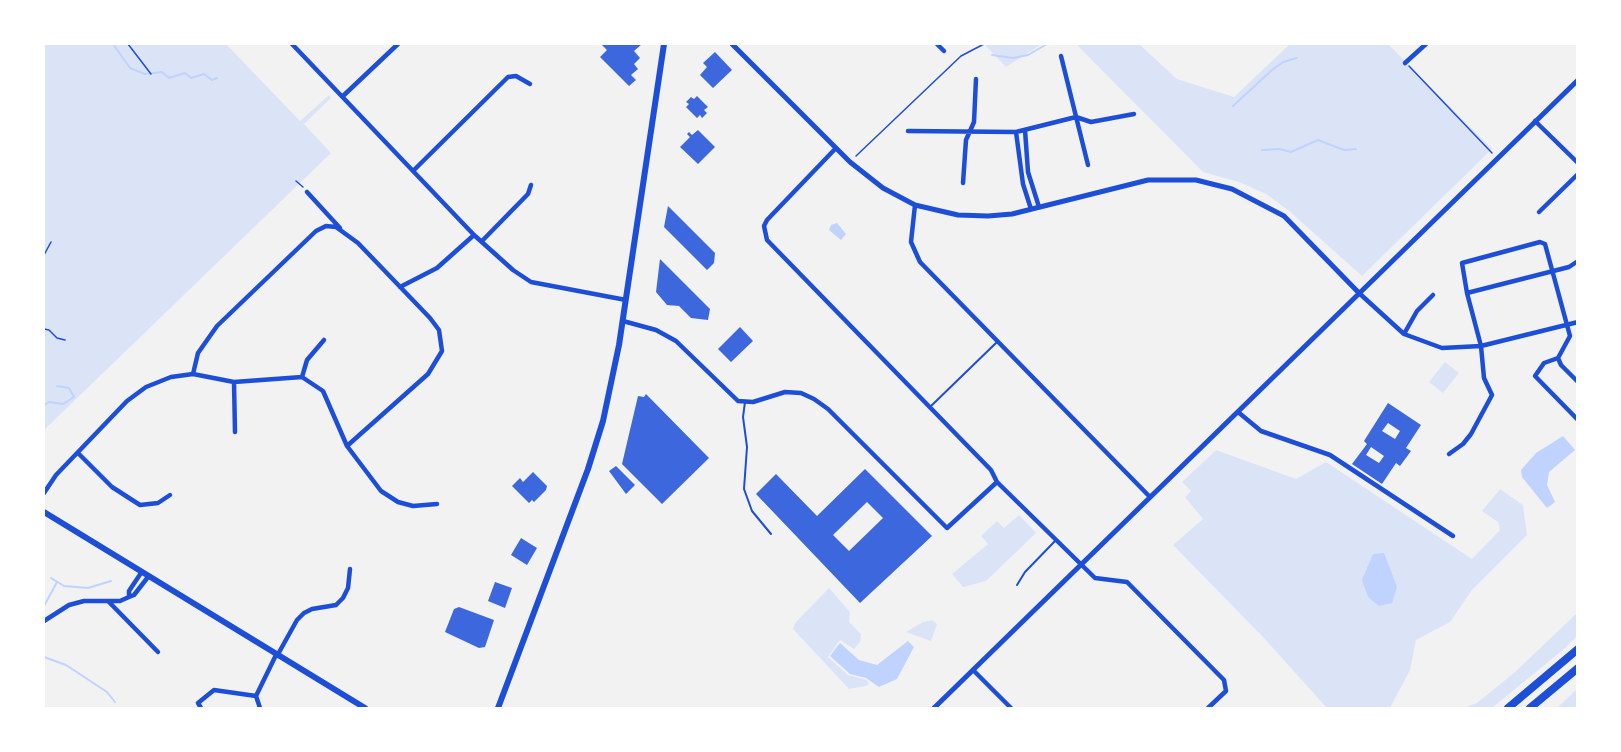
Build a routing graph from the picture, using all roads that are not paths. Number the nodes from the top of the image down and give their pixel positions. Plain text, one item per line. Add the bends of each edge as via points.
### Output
1 (292, 44) edge
2 (398, 44) edge
3 (664, 44) edge
4 (732, 44) edge
5 (937, 44) edge
6 (1426, 44) edge
7 (944, 51) dead end
8 (1061, 56) dead end
9 (1405, 63) road end
10 (976, 80) dead end
11 (1578, 80) edge
12 (530, 84) dead end
13 (343, 96) junction
14 (1134, 114) dead end
15 (1076, 117) junction
16 (1535, 121) junction
17 (1025, 130) junction
18 (908, 131) dead end
19 (970, 131) junction
20 (1016, 132) junction
21 (836, 148) junction
22 (1578, 164) edge
23 (1088, 165) dead end
24 (414, 170) junction
25 (1578, 174) edge
26 (963, 183) dead end
27 (531, 185) dead end
28 (308, 192) dead end
29 (915, 205) junction
30 (1039, 207) junction
31 (1031, 209) junction
32 (1539, 212) dead end
33 (342, 230) junction
34 (474, 235) junction
35 (482, 241) junction
36 (1578, 261) edge
37 (1553, 270) junction
38 (400, 287) junction
39 (1359, 293) junction
40 (1467, 293) junction
41 (1434, 295) dead end
42 (626, 300) junction
43 (623, 321) junction
44 (1578, 322) edge
45 (1567, 324) junction
46 (1404, 334) junction
47 (324, 340) dead end
48 (999, 340) junction
49 (1481, 346) junction
50 (1558, 358) junction
51 (193, 374) junction
52 (303, 377) junction
53 (234, 382) junction
54 (1578, 382) edge
55 (745, 402) junction
56 (930, 407) junction
57 (1238, 412) junction
58 (1578, 420) edge
59 (235, 432) dead end
60 (347, 446) junction
61 (78, 453) junction
62 (1449, 454) dead end
63 (997, 482) junction
64 (44, 493) edge
65 (170, 495) dead end
66 (1150, 497) junction
67 (437, 504) dead end
68 (44, 512) edge
69 (771, 534) dead end
70 (1453, 536) dead end
71 (1057, 540) junction
72 (1081, 565) junction
73 (350, 569) dead end
74 (144, 575) junction
75 (1017, 585) dead end
76 (109, 602) junction
77 (44, 621) edge
78 (1578, 649) edge
79 (158, 652) dead end
80 (276, 655) junction
81 (1578, 668) edge
82 (973, 670) junction
83 (256, 696) junction
84 (201, 708) edge
85 (260, 708) edge
86 (365, 708) edge
87 (498, 708) edge
88 (934, 708) edge
89 (1011, 708) edge
90 (1208, 708) edge
91 (1508, 708) edge
92 (1530, 708) edge

1 - 13 street
2 - 13 street
3 - 42 main road
4 - 21 street
5 - 7 street
6 - 9 street
8 - 15 street
10 - 19 street
11 - 16 street
12 - 24 street via 516,76 508,77
13 - 24 street
14 - 15 street via 1091,122
15 - 17 street
15 - 23 street
16 - 22 street
16 - 39 street
17 - 20 street
17 - 30 street via 1028,172
18 - 19 street
19 - 20 street
19 - 26 street
20 - 31 street via 1023,184
21 - 29 street via 873,181
21 - 56 street via 767,220 764,233 771,245
24 - 34 street
25 - 32 street
27 - 35 street via 528,194
28 - 33 street
29 - 31 street via 974,216
29 - 48 street via 910,236 919,261
30 - 31 street
30 - 39 street via 1148,180 1196,180 1232,189 1284,216
33 - 38 street
33 - 51 street via 326,226 316,231 250,294 207,337
34 - 35 street
34 - 38 street via 437,268
35 - 42 street via 531,282
36 - 37 street
37 - 40 street
37 - 40 street via 1548,249 1540,242 1467,261 1461,268
37 - 45 street
38 - 60 street via 440,330 442,351 428,374
39 - 46 street
39 - 57 street
40 - 49 street
41 - 46 street via 1417,311
42 - 43 main road
43 - 55 street via 667,335 733,398
43 - 87 main road via 597,443
44 - 45 street
45 - 49 street
45 - 50 street via 1570,336
46 - 49 street via 1442,348
47 - 52 street via 307,360
48 - 56 lane
48 - 66 street
49 - 62 street via 1484,378 1492,395 1471,434
50 - 54 street
50 - 58 street via 1544,363 1535,376
51 - 53 street
51 - 61 street via 146,387 127,401
52 - 53 street
52 - 60 street via 323,391
53 - 59 street
55 - 63 street via 785,392 814,399 947,528
55 - 69 lane via 744,489 752,510
56 - 63 street via 991,470
57 - 66 street
57 - 70 street via 1261,431 1330,455
60 - 67 street via 381,491 398,502 412,506
61 - 64 street
61 - 65 street via 112,487 140,505 158,503
63 - 71 street
66 - 72 street
68 - 74 main road
71 - 72 street
71 - 75 lane
72 - 82 street
72 - 90 street via 1098,580 1127,582 1224,680 1226,691
73 - 80 street via 343,598 336,605 304,613
74 - 76 street via 129,591 129,597
74 - 80 main road
76 - 77 street via 84,600
76 - 79 street
78 - 91 highway
80 - 83 street
80 - 86 main road
81 - 92 highway
82 - 88 street
82 - 89 street
83 - 84 street via 214,690 198,703
83 - 85 street

